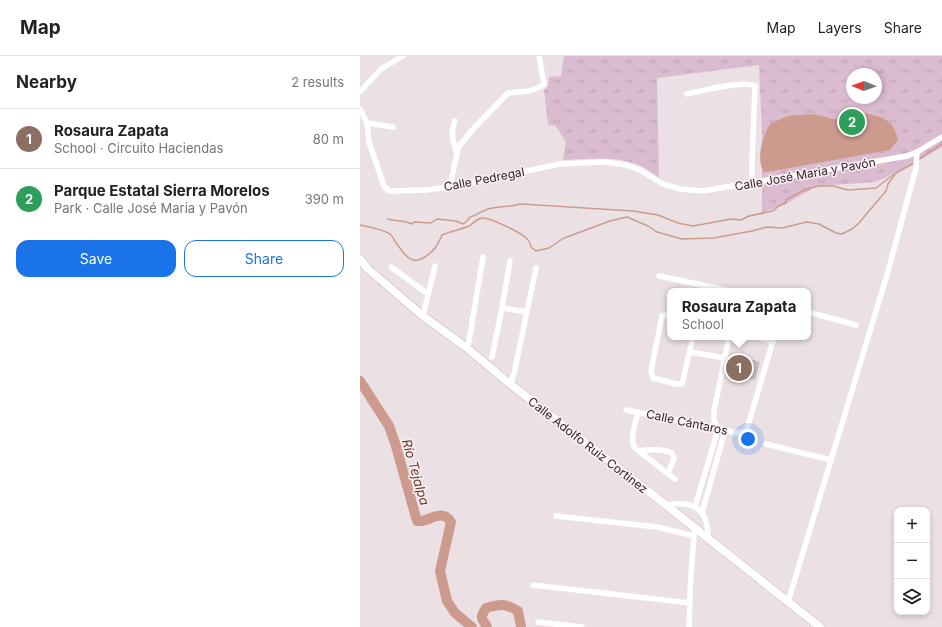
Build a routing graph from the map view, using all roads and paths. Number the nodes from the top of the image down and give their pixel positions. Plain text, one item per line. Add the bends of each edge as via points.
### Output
1 (403, 56) edge
2 (539, 56) edge
3 (360, 92) edge
4 (687, 94) dead end
5 (360, 109) edge
6 (455, 122) dead end
7 (367, 123) junction
8 (393, 127) dead end
9 (942, 137) edge
10 (456, 153) junction
11 (917, 155) junction
12 (752, 183) junction
13 (663, 184) joint
14 (450, 187) junction
15 (483, 257) dead end
16 (360, 259) edge
17 (510, 261) dead end
18 (435, 266) dead end
19 (391, 267) dead end
20 (536, 268) dead end
21 (659, 276) dead end
22 (717, 288) edge
23 (428, 294) junction
24 (502, 308) junction
25 (527, 312) junction
26 (811, 313) edge
27 (667, 315) edge
28 (423, 316) junction
29 (856, 326) dead end
30 (692, 340) edge
31 (728, 340) edge
32 (774, 340) edge
33 (466, 348) junction
34 (690, 352) junction
35 (492, 357) dead end
36 (725, 358) junction
37 (510, 384) junction
38 (626, 410) dead end
39 (638, 412) junction
40 (717, 428) junction
41 (725, 431) junction
42 (766, 444) dead end
43 (639, 451) junction
44 (831, 460) junction
45 (668, 473) junction
46 (674, 479) dead end
47 (666, 505) junction
48 (695, 506) junction
49 (702, 512) junction
50 (556, 516) dead end
51 (694, 527) junction
52 (694, 536) junction
53 (708, 538) junction
54 (533, 585) dead end
55 (788, 602) junction
56 (690, 603) junction
57 (538, 622) dead end
58 (582, 627) edge
59 (689, 627) edge
60 (820, 627) edge

1 - 3 street via 381,69
2 - 10 street via 544,84 529,91 512,92 504,96 475,126
4 - 12 street via 735,85 755,86
5 - 7 street, Calle Pedregal
6 - 10 street via 452,136
7 - 8 street
7 - 14 street, Calle Pedregal via 371,148 385,188 392,191 410,191
9 - 11 street, Calle José Maria y Pavón
10 - 14 street
11 - 12 street, Calle José Maria y Pavón
11 - 44 street via 916,168 887,275
12 - 13 street, Calle José Maria y Pavón via 703,191
13 - 14 street, Calle Pedregal via 626,165 584,162 560,164
15 - 33 street via 470,341
16 - 28 main road, Calle Adolfo Ruiz Cortinez via 368,269
17 - 24 street
18 - 23 street
19 - 23 street
20 - 25 street
21 - 22 street
23 - 28 street
24 - 25 street
24 - 35 street
25 - 37 street
26 - 29 street
27 - 34 street via 662,316 651,371 653,378 682,384
28 - 33 main road, Calle Adolfo Ruiz Cortinez
30 - 34 street
31 - 36 street
32 - 41 street, Calle Cántaros via 747,429 736,433
33 - 37 main road, Calle Adolfo Ruiz Cortinez
34 - 36 street
36 - 40 street via 714,411
37 - 47 main road, Calle Adolfo Ruiz Cortinez
38 - 39 street, Calle Cántaros
39 - 40 street, Calle Cántaros
39 - 43 street via 633,445
40 - 41 street, Calle Cántaros
40 - 48 street
41 - 49 street
42 - 44 street
43 - 45 street
43 - 45 street via 672,453 674,459
44 - 55 street
45 - 46 street
47 - 48 street via 681,503
47 - 51 main road, Calle Adolfo Ruiz Cortinez
48 - 49 street
49 - 53 street via 707,522
50 - 52 street via 657,527
51 - 52 street
51 - 53 main road, Calle Adolfo Ruiz Cortinez
52 - 56 street
53 - 55 main road, Calle Adolfo Ruiz Cortinez
54 - 56 street
55 - 60 main road, Calle Adolfo Ruiz Cortinez
56 - 59 street
57 - 58 street

